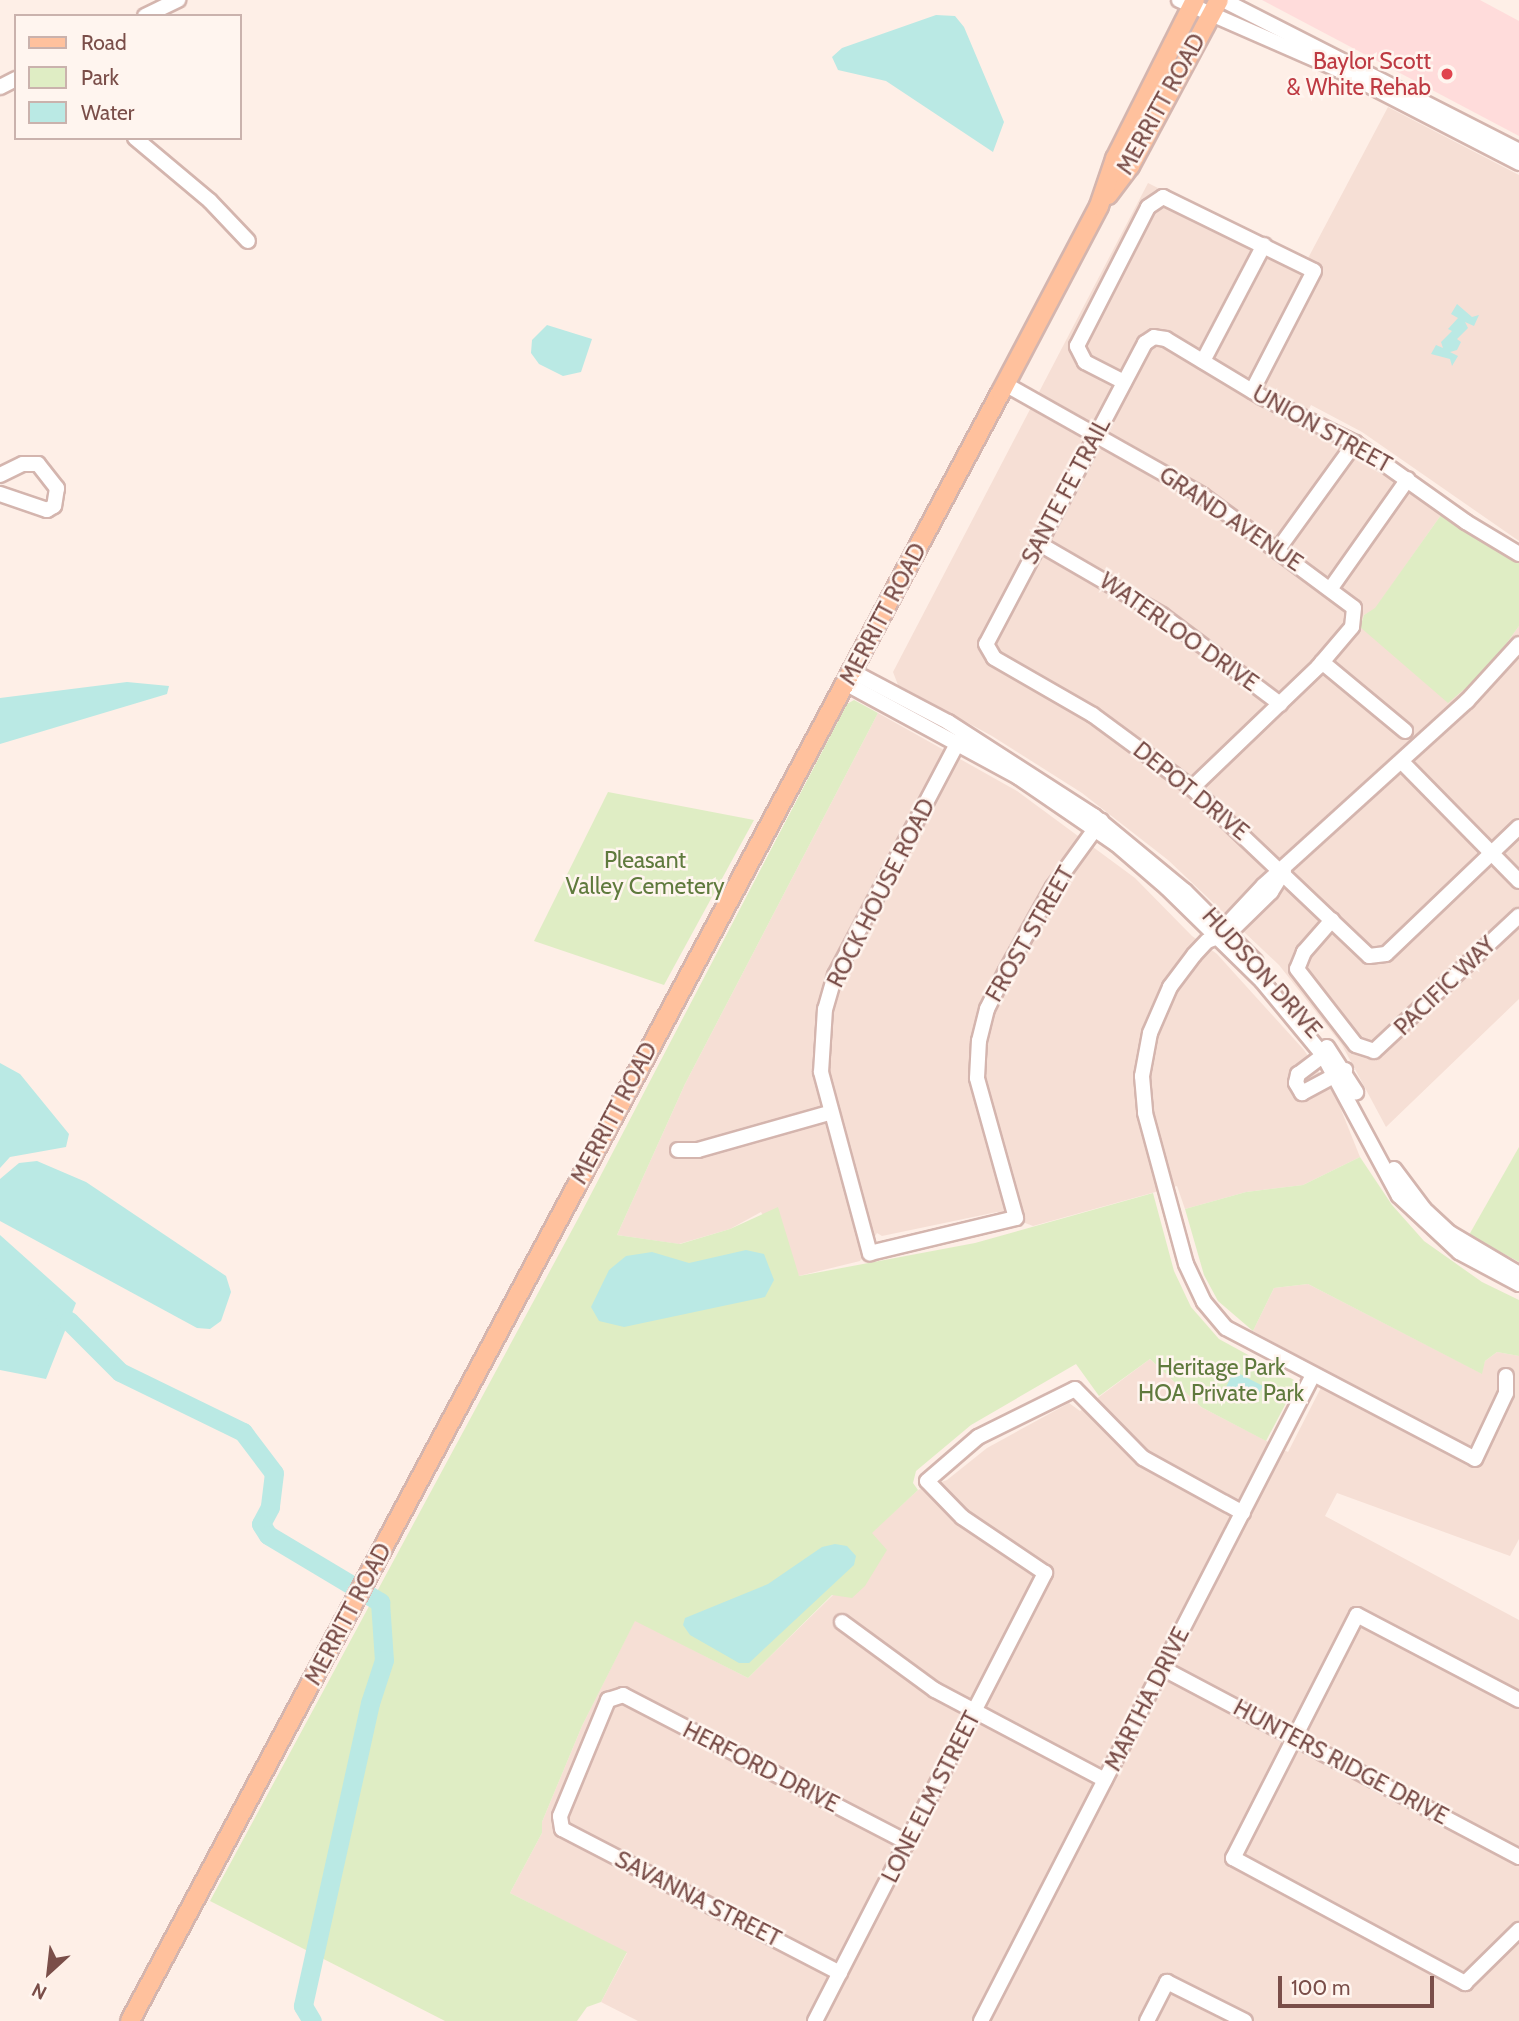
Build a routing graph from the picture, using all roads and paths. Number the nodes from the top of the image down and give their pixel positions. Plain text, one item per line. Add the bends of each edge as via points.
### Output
1 (178, 0) edge
2 (1189, 2) edge
3 (1218, 5) edge
4 (149, 14) edge
5 (137, 140) edge
6 (1519, 151) edge
7 (1519, 163) edge
8 (1099, 206) junction
9 (248, 242) dead end
10 (1264, 245) junction
11 (1154, 337) joint
12 (1203, 361) junction
13 (1124, 382) junction
14 (1003, 388) junction
15 (1252, 391) junction
16 (1095, 436) junction
17 (1355, 443) junction
18 (0, 475) edge
19 (1408, 479) junction
20 (0, 494) edge
21 (1038, 543) junction
22 (1279, 548) junction
23 (1519, 554) edge
24 (1331, 588) junction
25 (1519, 644) edge
26 (986, 650) joint
27 (1322, 663) junction
28 (850, 678) junction
29 (1280, 704) junction
30 (1405, 731) dead end
31 (958, 742) junction
32 (1402, 762) junction
33 (1192, 788) junction
34 (1098, 825) junction
35 (1519, 827) edge
36 (1490, 853) junction
37 (1284, 871) junction
38 (1519, 881) edge
39 (1519, 916) edge
40 (1332, 920) junction
41 (1223, 932) junction
42 (1326, 1053) junction
43 (1341, 1073) junction
44 (829, 1114) junction
45 (678, 1150) dead end
46 (870, 1253) joint
47 (1519, 1274) edge
48 (1519, 1284) edge
49 (1506, 1376) dead end
50 (1312, 1377) junction
51 (1242, 1513) junction
52 (842, 1622) dead end
53 (1162, 1668) junction
54 (1519, 1700) edge
55 (975, 1712) junction
56 (1294, 1736) junction
57 (1105, 1780) junction
58 (558, 1823) joint
59 (908, 1843) junction
60 (1519, 1857) edge
61 (1519, 1930) edge
62 (840, 1973) junction
63 (130, 2021) edge
64 (815, 2021) edge
65 (981, 2021) edge
66 (1147, 2021) edge
67 (1245, 2021) edge

1 - 4 street
2 - 3 street
2 - 8 main road, MERRITT ROAD via 1115,159
3 - 6 street
3 - 7 street
3 - 8 main road, MERRITT ROAD via 1130,166
5 - 9 street via 210,201
8 - 14 main road, MERRITT ROAD
10 - 12 street
10 - 13 street via 1171,198 1152,201 1077,346 1085,362
10 - 15 street via 1314,271
11 - 12 street, UNION STREET
11 - 13 street, SANTE FE TRAIL via 1145,343
12 - 15 street, UNION STREET
13 - 16 street, SANTE FE TRAIL
14 - 16 street, GRAND AVENUE
14 - 28 main road, MERRITT ROAD
15 - 17 street, UNION STREET
16 - 21 street, SANTE FE TRAIL
16 - 22 street, GRAND AVENUE via 1202,495
17 - 19 street, UNION STREET
17 - 22 street
18 - 20 street via 23,464 38,464 57,488 54,506 47,510
19 - 23 street, UNION STREET
19 - 24 street
21 - 26 street, SANTE FE TRAIL
21 - 29 street, WATERLOO DRIVE via 1163,615
22 - 24 street, GRAND AVENUE
24 - 27 street, GRAND AVENUE via 1356,614 1352,627
25 - 32 street via 1487,682
26 - 33 street, DEPOT DRIVE via 1093,716
27 - 29 street
27 - 30 street
28 - 31 street, HUDSON DRIVE
28 - 34 street, HUDSON DRIVE via 948,722
28 - 63 main road, MERRITT ROAD
29 - 33 street
31 - 34 street, HUDSON DRIVE
31 - 44 street, ROCK HOUSE ROAD via 835,975 822,1039 821,1072
32 - 36 street
32 - 37 street
33 - 37 street, DEPOT DRIVE
34 - 41 street, HUDSON DRIVE
34 - 46 street, FROST STREET via 1053,887 1006,971 987,1009 979,1041 977,1078 1016,1218
35 - 36 street
36 - 38 street
36 - 40 street, DEPOT DRIVE via 1386,954 1364,953
37 - 40 street, DEPOT DRIVE
37 - 41 street via 1271,892
39 - 40 street, PACIFIC WAY via 1381,1048 1368,1051 1356,1045 1297,969 1304,952
41 - 42 street, HUDSON DRIVE
41 - 50 street via 1194,955 1170,987 1150,1033 1142,1076 1145,1113 1186,1265 1204,1301 1226,1328
42 - 43 street, HUDSON DRIVE
42 - 43 street via 1298,1074 1296,1083 1302,1093
43 - 47 street, HUDSON DRIVE via 1388,1160 1424,1209 1474,1250
43 - 48 street, HUDSON DRIVE via 1399,1196 1459,1252
44 - 45 street via 698,1150
44 - 46 street, ROCK HOUSE ROAD
49 - 50 street via 1506,1393 1475,1459
50 - 51 street, MARTHA DRIVE
51 - 53 street, MARTHA DRIVE
51 - 55 street, LONE ELM STREET via 1143,1458 1075,1389 978,1437 927,1481 971,1524 1045,1573
52 - 55 street via 935,1690
53 - 56 street, HUNTERS RIDGE DRIVE
53 - 57 street, MARTHA DRIVE
54 - 56 street via 1357,1615
55 - 57 street
55 - 59 street, LONE ELM STREET
56 - 60 street, HUNTERS RIDGE DRIVE
56 - 61 street via 1233,1858 1465,1983
57 - 65 street, MARTHA DRIVE
58 - 59 street, HERFORD DRIVE via 614,1695 623,1695
58 - 62 street, SAVANNA STREET
59 - 62 street, LONE ELM STREET
62 - 64 street, LONE ELM STREET
66 - 67 street via 1167,1982

